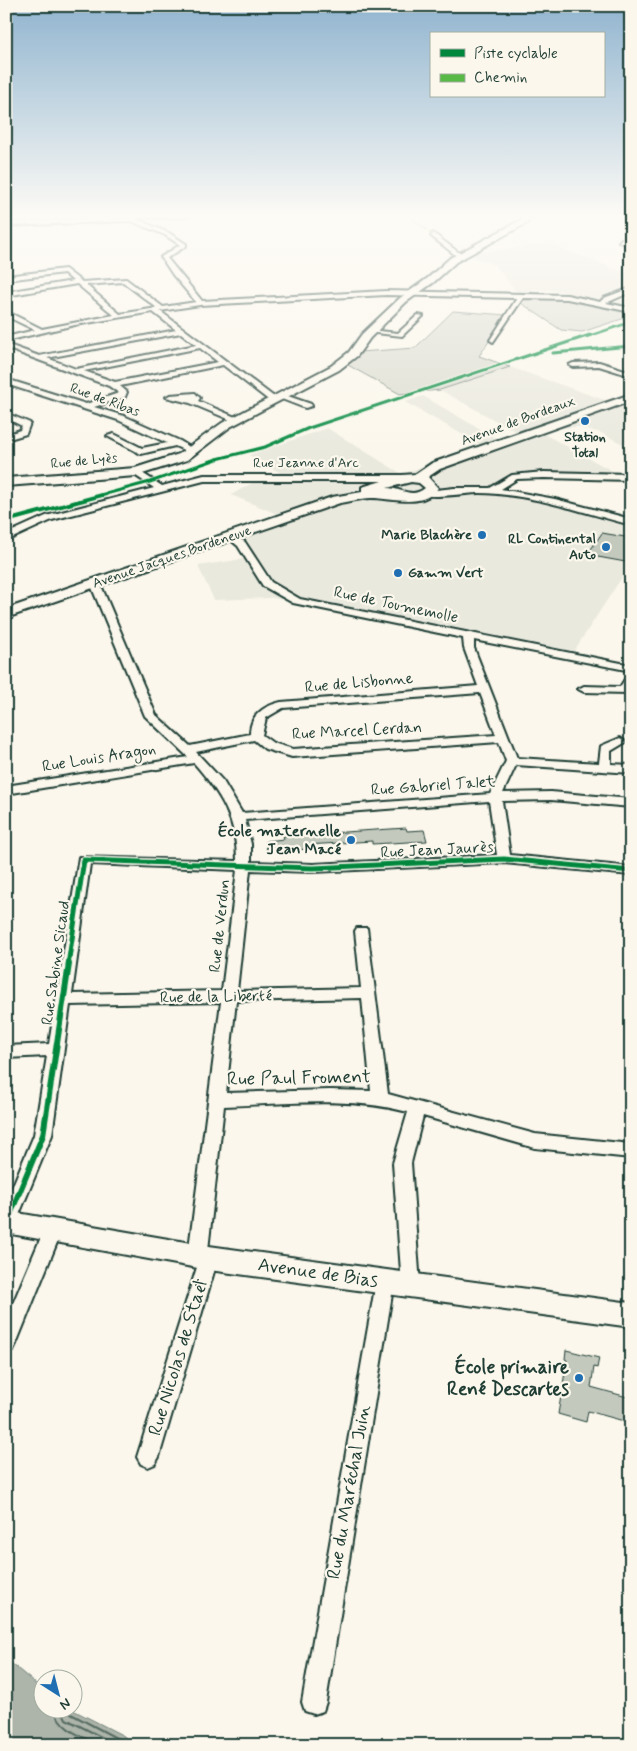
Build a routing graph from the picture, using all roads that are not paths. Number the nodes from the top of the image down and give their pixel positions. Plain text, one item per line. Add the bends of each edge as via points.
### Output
1 (95, 296) edge
2 (142, 296) edge
3 (193, 296) edge
4 (357, 296) edge
5 (410, 296) edge
6 (510, 296) edge
7 (520, 296) junction
8 (615, 296) edge
9 (200, 303) junction
10 (602, 304) junction
11 (158, 310) junction
12 (631, 310) edge
13 (6, 313) edge
14 (119, 316) junction
15 (420, 316) dead end
16 (42, 331) junction
17 (181, 331) junction
18 (370, 332) junction
19 (6, 339) edge
20 (493, 340) dead end
21 (6, 346) edge
22 (200, 346) junction
23 (38, 358) junction
24 (223, 363) junction
25 (573, 365) dead end
26 (74, 371) junction
27 (631, 374) edge
28 (6, 381) edge
29 (113, 385) junction
30 (631, 397) edge
31 (278, 398) junction
32 (192, 402) dead end
33 (88, 406) junction
34 (308, 406) dead end
35 (6, 415) edge
36 (236, 419) junction
37 (112, 436) dead end
38 (6, 438) edge
39 (177, 443) junction
40 (192, 451) junction
41 (136, 472) junction
42 (376, 477) junction
43 (520, 477) junction
44 (631, 477) edge
45 (404, 478) junction
46 (7, 481) edge
47 (388, 483) junction
48 (425, 485) junction
49 (159, 488) junction
50 (492, 491) junction
51 (521, 493) junction
52 (400, 496) junction
53 (337, 500) junction
54 (631, 522) edge
55 (232, 537) junction
56 (6, 538) edge
57 (95, 583) junction
58 (6, 614) edge
59 (468, 636) junction
60 (631, 668) edge
61 (631, 678) edge
62 (485, 689) junction
63 (584, 689) dead end
64 (256, 736) junction
65 (504, 738) junction
66 (620, 742) dead end
67 (193, 755) junction
68 (512, 761) junction
69 (606, 768) junction
70 (631, 769) edge
71 (6, 790) edge
72 (495, 797) junction
73 (631, 803) edge
74 (238, 817) junction
75 (504, 859) junction
76 (244, 866) junction
77 (631, 871) edge
78 (362, 931) dead end
79 (369, 993) junction
80 (230, 997) junction
81 (63, 1000) junction
82 (56, 1050) junction
83 (6, 1052) edge
84 (380, 1098) junction
85 (218, 1100) junction
86 (417, 1108) junction
87 (631, 1151) edge
88 (6, 1222) edge
89 (54, 1230) junction
90 (203, 1257) junction
91 (398, 1284) junction
92 (631, 1315) edge
93 (6, 1344) edge
94 (148, 1457) dead end
95 (314, 1702) dead end

1 - 14 street
2 - 11 street
3 - 9 street
4 - 9 street
5 - 18 street
6 - 7 street
7 - 10 street via 567,298
7 - 20 street
8 - 10 street
9 - 11 street
10 - 12 street
11 - 14 street
11 - 17 street
13 - 16 street
14 - 16 street
15 - 18 street via 399,336
16 - 19 street
17 - 22 street
17 - 23 street
18 - 31 street via 353,354 335,368
21 - 23 street
22 - 24 street
22 - 26 street
23 - 26 street
24 - 29 street
24 - 31 street
25 - 27 street via 599,364
26 - 29 street
28 - 33 street, Rue de Ribas
29 - 33 street via 124,392 122,395
30 - 48 street, Avenue de Bordeaux via 436,466
31 - 34 street
31 - 36 street
32 - 36 street
33 - 39 street, Rue de Ribas
35 - 38 street via 27,425 23,432
36 - 40 street
37 - 39 street via 141,452
39 - 40 street, Rue de Ribas
40 - 41 street
41 - 46 street, Rue de Lyès
41 - 49 street, Rue de Lyès
42 - 45 street, Rue Jeanne d'Arc
42 - 47 street, Rue Jeanne d'Arc
42 - 49 street, Rue Jeanne d'Arc via 214,476
43 - 44 street
43 - 50 street via 510,479
43 - 51 street via 514,485
45 - 47 street, Avenue Jacques Bordeneuve
45 - 48 street
47 - 52 street via 387,490
47 - 53 street, Avenue Jacques Bordeneuve
48 - 50 street
48 - 52 street, Avenue Jacques Bordeneuve via 414,497
49 - 56 street, Rue Jeanne d'Arc via 49,518
50 - 51 street
51 - 54 street
52 - 53 street, Avenue Jacques Bordeneuve via 370,494
53 - 55 street, Avenue Jacques Bordeneuve
55 - 57 street, Avenue Jacques Bordeneuve
55 - 59 street, Rue de Toumemolle via 242,544 267,584 297,601
57 - 58 street, Avenue Jacques Bordeneuve
57 - 67 street, Rue de Verdun via 151,716
59 - 60 street
59 - 62 street, Rue de Toumemolle via 469,648
61 - 63 street via 622,691
62 - 64 street, Rue de Lisbonne via 281,705 262,713 255,724
62 - 65 street, Rue de Toumemolle
64 - 65 street, Rue Marcel Cerdan via 269,746 292,753
64 - 67 street
65 - 68 street, Rue de Toumemolle
66 - 69 street via 604,749
67 - 71 street, Rue Louis Aragon
67 - 74 street, Rue de Verdun via 219,784
68 - 69 street
68 - 72 street
69 - 70 street
72 - 73 street, Rue Gabriel Talet via 551,796
72 - 74 street, Rue Gabriel Talet
72 - 75 street
74 - 76 street, Rue de Verdun via 244,844
75 - 76 street, Rue Jean Jaurès via 313,868
75 - 77 street, Rue Jean Jaurès
76 - 80 street, Rue de Verdun
76 - 81 street, Rue Sabine Sicaud via 84,860
78 - 79 street
79 - 80 street, Rue de la Liberté
79 - 84 street
80 - 81 street, Rue de la Liberté
80 - 85 street, Rue de Verdun
81 - 82 street, Rue Sabine Sicaud
82 - 83 street
82 - 88 street, Rue Sabine Sicaud via 43,1135
84 - 85 street, Rue Paul Froment via 330,1096
84 - 86 street, Rue Paul Froment
85 - 90 street, Rue de Verdun via 200,1245
86 - 87 street via 534,1141
86 - 91 street, Rue du Maréchal Juin via 402,1163
88 - 89 street, Avenue de Bias
89 - 90 street, Avenue de Bias
89 - 93 street
90 - 91 street, Avenue de Bias
90 - 94 street, Rue Nicolas de Staël
91 - 92 street, Avenue de Bias
91 - 95 street, Rue du Maréchal Juin

